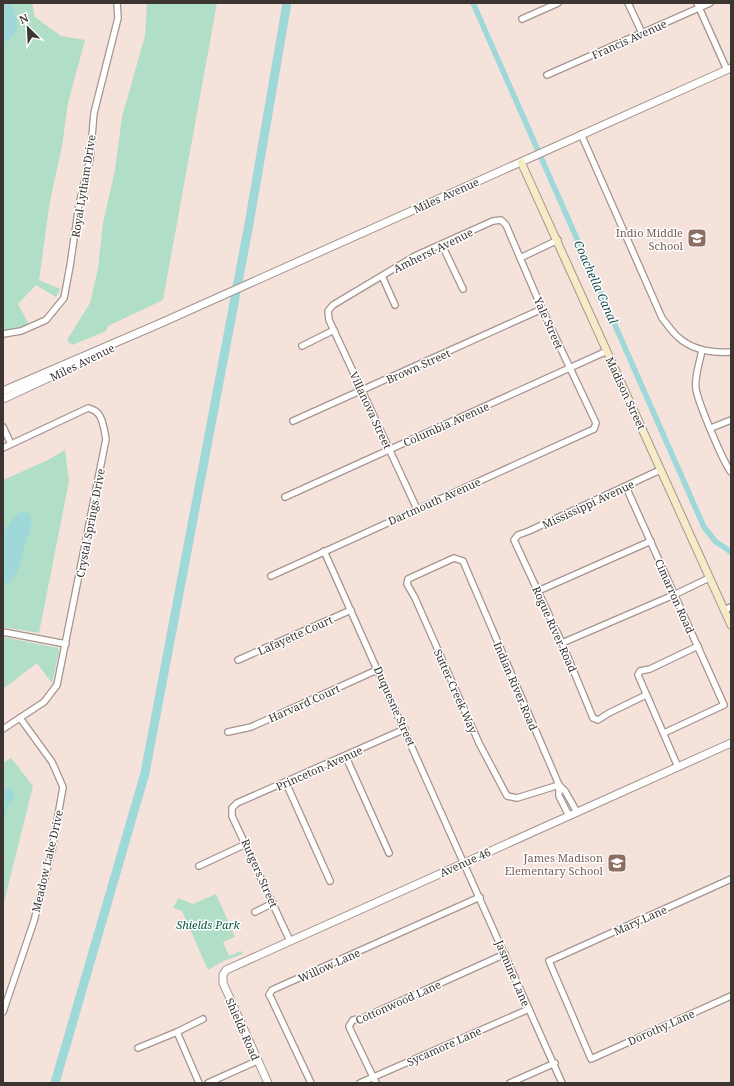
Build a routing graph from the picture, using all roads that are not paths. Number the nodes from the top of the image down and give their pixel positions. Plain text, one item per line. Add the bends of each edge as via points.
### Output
1 (117, 3) edge
2 (558, 3) edge
3 (628, 3) edge
4 (710, 3) edge
5 (699, 5) edge
6 (522, 19) dead end
7 (642, 34) junction
8 (729, 69) edge
9 (547, 75) dead end
10 (581, 134) junction
11 (521, 162) junction
12 (501, 220) joint
13 (558, 240) junction
14 (442, 245) junction
15 (520, 258) junction
16 (382, 276) junction
17 (463, 289) dead end
18 (396, 305) dead end
19 (542, 309) junction
20 (328, 312) joint
21 (161, 323) junction
22 (334, 330) junction
23 (3, 334) edge
24 (302, 346) dead end
25 (702, 350) junction
26 (607, 351) junction
27 (731, 352) edge
28 (569, 368) junction
29 (3, 391) edge
30 (362, 391) junction
31 (3, 399) edge
32 (731, 420) edge
33 (293, 421) dead end
34 (596, 426) joint
35 (3, 427) edge
36 (711, 428) junction
37 (10, 444) junction
38 (3, 448) edge
39 (389, 450) junction
40 (660, 470) junction
41 (731, 472) edge
42 (626, 487) junction
43 (285, 497) dead end
44 (417, 509) junction
45 (515, 537) joint
46 (651, 541) junction
47 (324, 551) junction
48 (271, 576) dead end
49 (709, 578) junction
50 (407, 582) joint
51 (538, 591) junction
52 (676, 594) junction
53 (728, 608) edge
54 (351, 610) junction
55 (731, 625) edge
56 (3, 632) edge
57 (562, 643) junction
58 (66, 644) junction
59 (698, 646) junction
60 (238, 660) dead end
61 (378, 669) junction
62 (646, 696) junction
63 (20, 718) junction
64 (3, 729) edge
65 (405, 730) junction
66 (228, 732) dead end
67 (664, 734) junction
68 (731, 743) edge
69 (346, 757) junction
70 (678, 767) junction
71 (286, 783) junction
72 (559, 785) junction
73 (232, 807) joint
74 (577, 812) junction
75 (569, 816) junction
76 (246, 844) junction
77 (389, 853) dead end
78 (465, 862) junction
79 (199, 866) dead end
80 (731, 879) edge
81 (330, 880) dead end
82 (480, 897) junction
83 (273, 903) junction
84 (255, 912) dead end
85 (290, 940) junction
86 (505, 954) junction
87 (223, 975) joint
88 (731, 996) edge
89 (529, 1009) junction
90 (3, 1012) edge
91 (202, 1019) dead end
92 (177, 1032) junction
93 (138, 1048) dead end
94 (591, 1059) joint
95 (257, 1060) junction
96 (555, 1063) junction
97 (373, 1077) junction
98 (199, 1083) edge
99 (208, 1083) edge
100 (268, 1083) edge
101 (311, 1083) edge
102 (360, 1083) edge
103 (376, 1083) edge
104 (510, 1083) edge
105 (562, 1083) edge

1 - 23 street, Royal Lytham Drive via 118,18 94,113 90,158 78,205 64,298 46,320 21,331
2 - 6 street
3 - 7 street
4 - 5 street, Francis Avenue
5 - 7 street, Francis Avenue
5 - 8 street
7 - 9 street, Francis Avenue
8 - 10 street, Miles Avenue
10 - 11 street, Miles Avenue
10 - 25 street via 662,318 678,338
11 - 13 main road, Madison Street
11 - 21 street, Miles Avenue
12 - 14 street, Amherst Avenue via 493,221
12 - 15 street, Yale Street via 506,225
13 - 15 street
13 - 26 main road, Madison Street
14 - 16 street, Amherst Avenue via 415,256
14 - 17 street
15 - 19 street, Yale Street
16 - 18 street
16 - 20 street, Amherst Avenue via 333,305
19 - 28 street, Yale Street
19 - 30 street, Brown Street
20 - 22 street, Villanova Street via 328,320
21 - 29 street, Miles Avenue
21 - 31 street, Miles Avenue
22 - 24 street
22 - 30 street, Villanova Street
25 - 27 street via 712,353
25 - 36 street via 696,388
26 - 28 street, Columbia Avenue
26 - 40 main road, Madison Street
28 - 34 street, Yale Street
28 - 39 street, Columbia Avenue
30 - 33 street, Brown Street
30 - 39 street, Villanova Street
32 - 36 street
34 - 44 street, Dartmouth Avenue via 591,432
35 - 37 street
36 - 41 street
37 - 38 street
37 - 58 street, Crystal Springs Drive via 88,408 95,410 104,427 105,450
39 - 43 street, Columbia Avenue
39 - 44 street, Villanova Street
40 - 42 street, Mississippi Avenue
40 - 49 main road, Madison Street
42 - 45 street, Mississippi Avenue
42 - 46 street, Cimarron Road
44 - 47 street, Dartmouth Avenue
45 - 51 street, Rogue River Road via 515,543
46 - 51 street
46 - 52 street, Cimarron Road
47 - 48 street, Dartmouth Avenue
47 - 54 street, Duquesne Street
49 - 52 street
49 - 53 main road, Madison Street
50 - 72 street, Sutter Creek Way via 479,742 510,798
50 - 72 street, Indian River Road via 412,577 458,558 465,564
51 - 57 street, Rogue River Road
52 - 57 street
52 - 59 street, Cimarron Road
53 - 55 main road, Madison Street
54 - 60 street, Lafayette Court
54 - 61 street, Duquesne Street
56 - 58 street
57 - 62 street, Rogue River Road via 593,718 598,720
58 - 63 street, Crystal Springs Drive via 57,685 44,702
59 - 62 street via 640,671 638,678
59 - 67 street, Cimarron Road via 724,705
61 - 65 street, Duquesne Street
61 - 66 street, Harvard Court via 251,727
62 - 67 street
63 - 64 street, Crystal Springs Drive
63 - 90 street, Meadow Lake Drive via 52,762 63,787 52,850 34,921
65 - 69 street, Princeton Avenue
65 - 78 street, Duquesne Street
67 - 70 street
68 - 70 street, Avenue 46
69 - 71 street, Princeton Avenue
69 - 77 street
70 - 74 street, Avenue 46
71 - 73 street, Princeton Avenue
71 - 81 street
72 - 74 street, Indian River Road
72 - 75 street via 559,796
73 - 76 street, Rutgers Street via 231,813
74 - 75 street, Avenue 46
75 - 78 street, Avenue 46
76 - 79 street
76 - 83 street, Rutgers Street
78 - 82 street, Jasmine Lane
78 - 85 street, Avenue 46
80 - 94 street, Mary Lane via 549,962
82 - 86 street, Jasmine Lane
82 - 101 street, Willow Lane via 272,990 271,998
83 - 84 street
83 - 85 street, Rutgers Street
85 - 87 street, Avenue 46 via 231,967
86 - 89 street, Jasmine Lane
86 - 97 street, Cottonwood Lane via 363,1018 353,1020 350,1029
87 - 95 street, Shields Road via 224,986
88 - 94 street, Dorothy Lane
89 - 96 street, Jasmine Lane
89 - 97 street, Sycamore Lane
91 - 92 street
92 - 93 street
92 - 98 street
95 - 99 street
95 - 100 street, Shields Road
96 - 104 street
96 - 105 street, Jasmine Lane
97 - 102 street, Sycamore Lane
97 - 103 street, Cottonwood Lane

